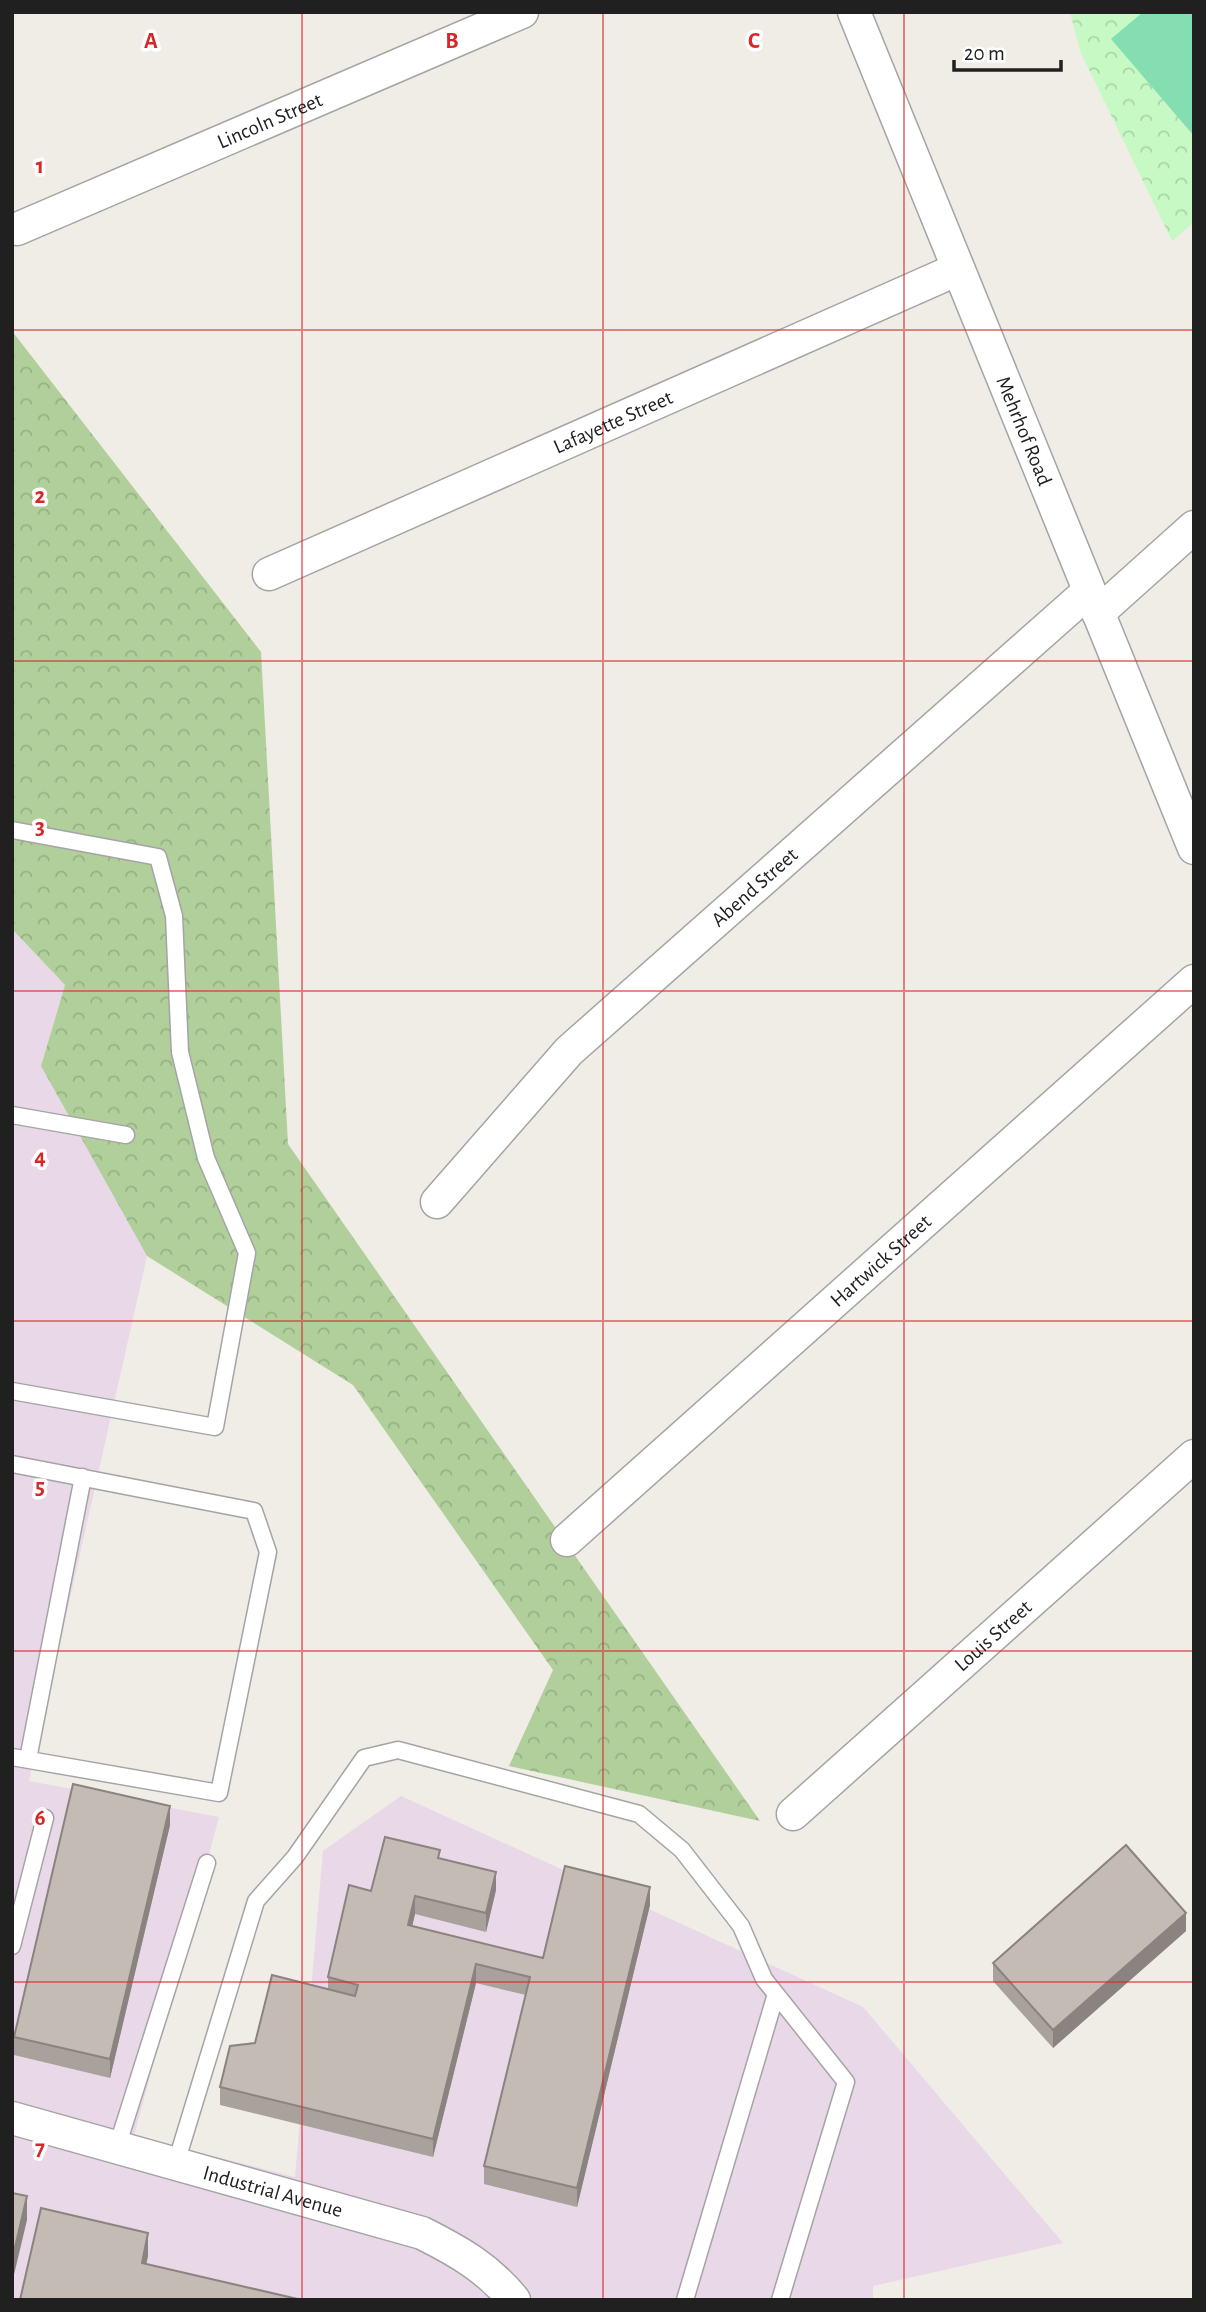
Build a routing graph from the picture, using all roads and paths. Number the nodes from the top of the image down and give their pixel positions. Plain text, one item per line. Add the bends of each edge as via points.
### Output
1 (522, 12) edge
2 (854, 12) edge
3 (17, 229) dead end
4 (958, 269) junction
5 (1194, 527) edge
6 (269, 574) dead end
7 (1094, 602) junction
8 (12, 830) edge
9 (1194, 848) edge
10 (1194, 981) edge
11 (12, 1115) edge
12 (126, 1135) dead end
13 (437, 1202) dead end
14 (12, 1391) edge
15 (1194, 1456) edge
16 (12, 1464) edge
17 (83, 1477) junction
18 (567, 1540) dead end
19 (20, 1758) edge
20 (793, 1814) dead end
21 (45, 1818) dead end
22 (207, 1863) dead end
23 (12, 1946) edge
24 (776, 1994) junction
25 (12, 2118) edge
26 (117, 2147) junction
27 (176, 2163) junction
28 (514, 2300) edge
29 (685, 2300) edge
30 (780, 2300) edge

1 - 3 street, Lincoln Street
2 - 4 street, Mehrhof Road
4 - 6 street, Lafayette Street
4 - 7 street, Mehrhof Road
5 - 7 street, Abend Street
7 - 9 street, Mehrhof Road
7 - 13 street, Abend Street via 569,1051
8 - 14 lane via 158,857 174,916 180,1052 206,1158 247,1253 215,1427
10 - 18 street, Hartwick Street
11 - 12 lane
15 - 20 street, Louis Street
16 - 17 lane
17 - 19 lane
17 - 19 lane via 254,1511 268,1552 219,1793
21 - 23 lane
22 - 26 lane
24 - 27 lane via 733,1915 682,1850 639,1814 398,1750 364,1758 295,1857 256,1901
24 - 29 lane
24 - 30 lane via 846,2082
25 - 26 street, Industrial Avenue
26 - 27 street, Industrial Avenue
27 - 28 street, Industrial Avenue via 422,2232 466,2255

